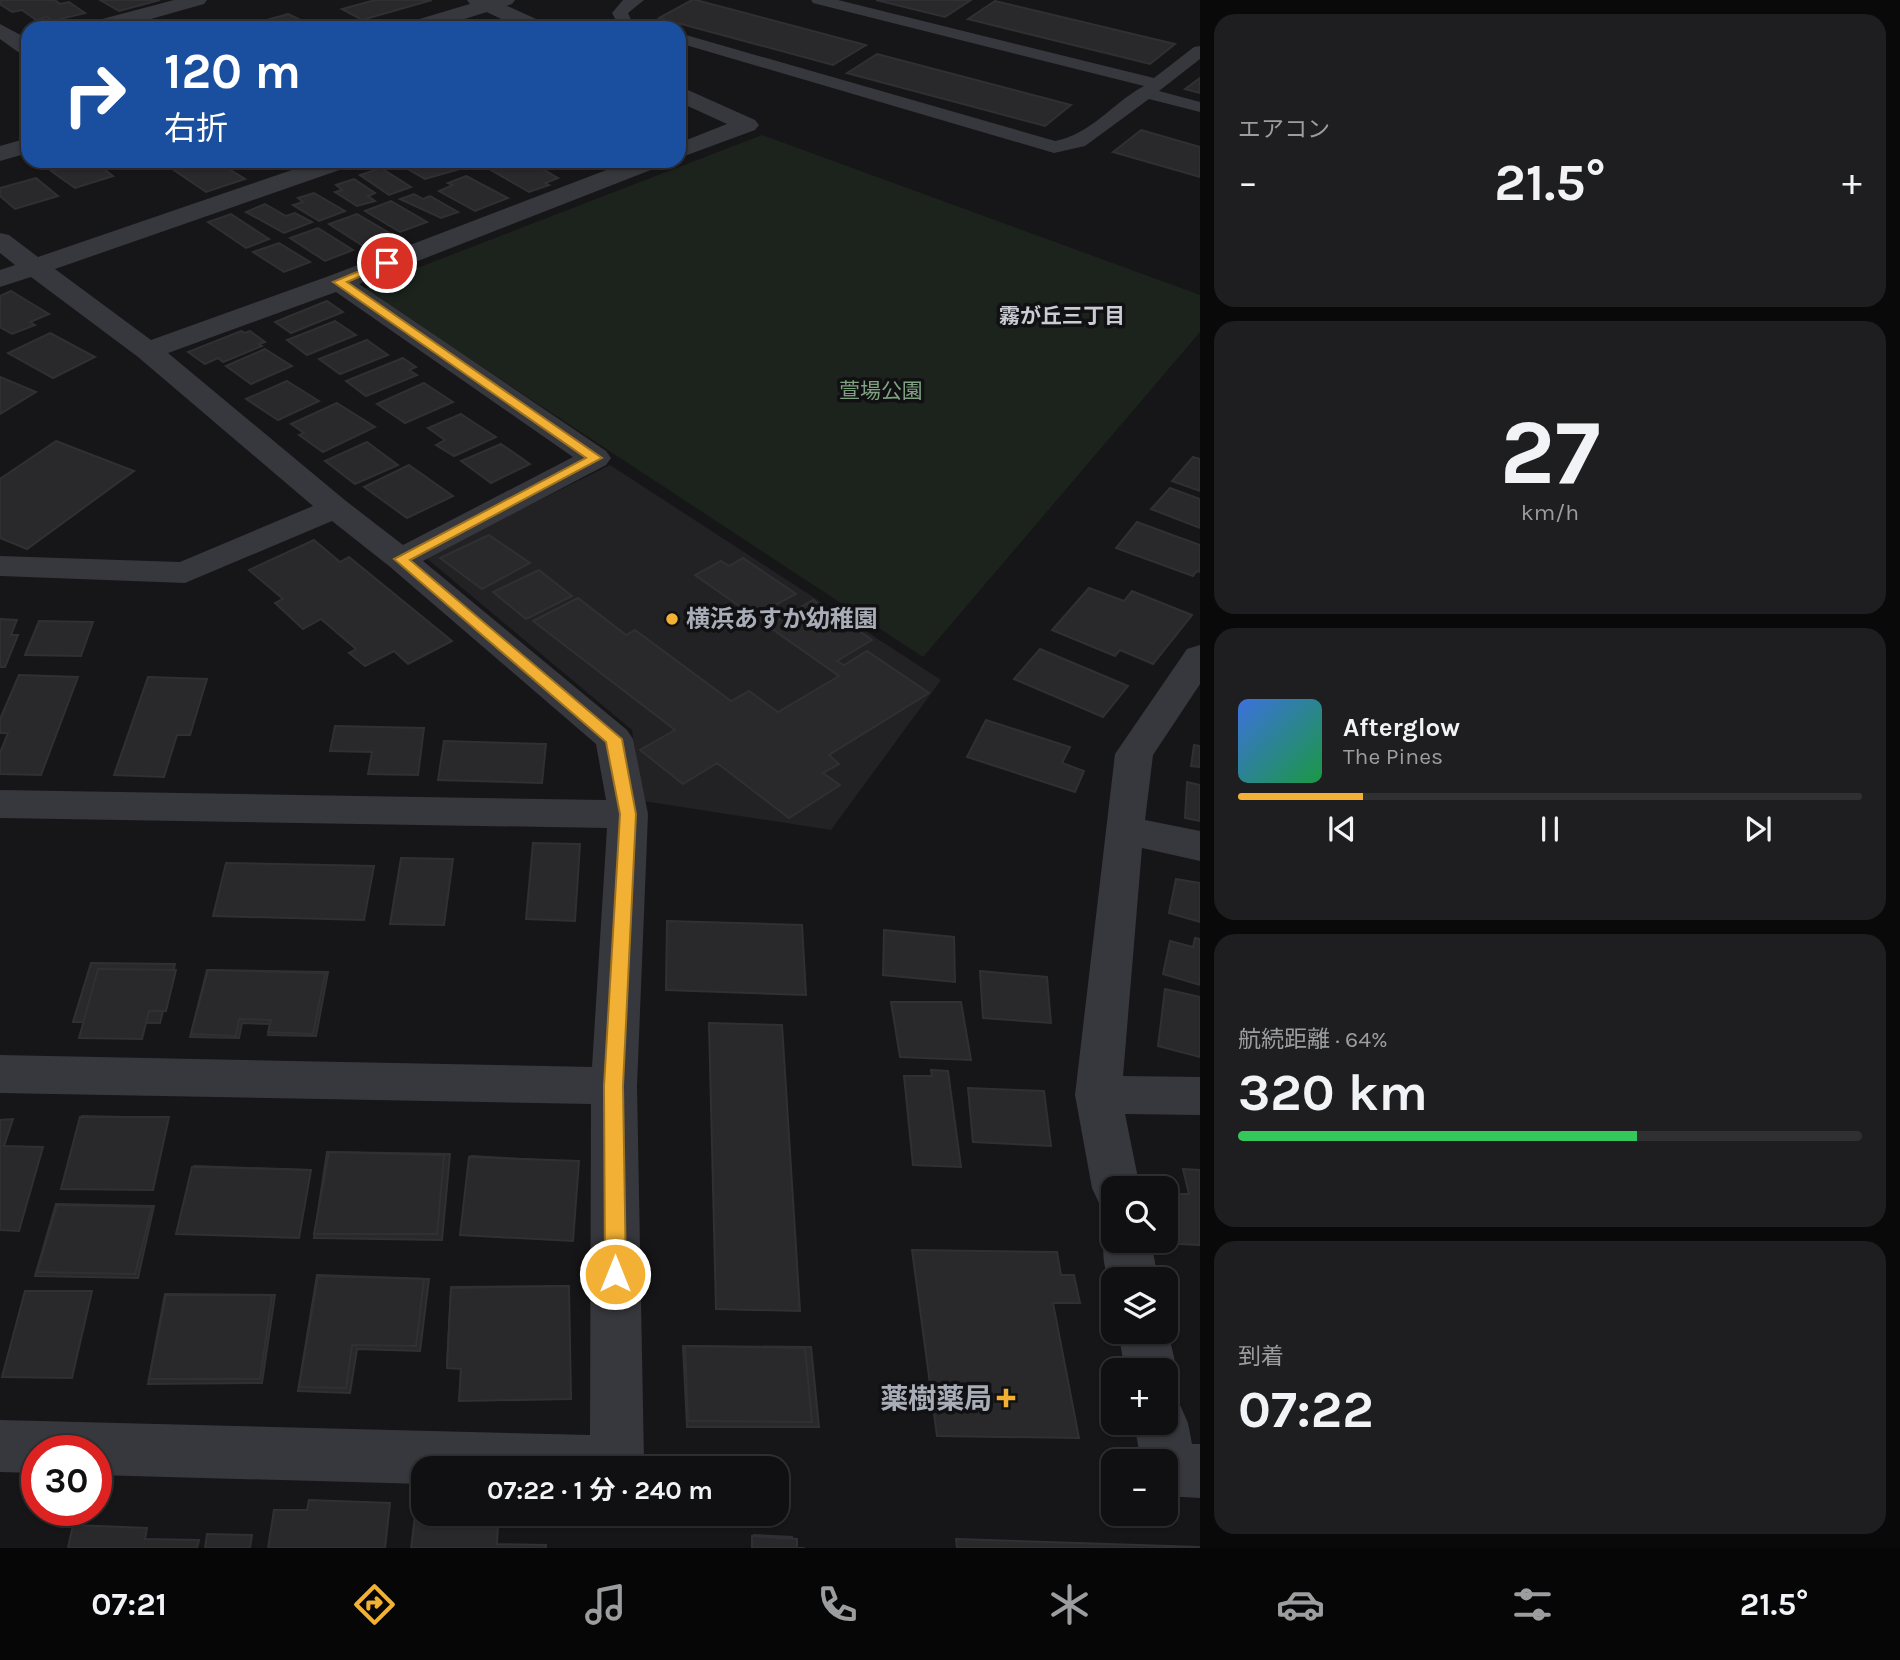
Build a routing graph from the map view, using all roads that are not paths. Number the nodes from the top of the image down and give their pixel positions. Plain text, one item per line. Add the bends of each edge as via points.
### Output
1 (197, 0) edge
2 (636, 0) edge
3 (819, 0) edge
4 (490, 2) edge
5 (120, 21) edge
6 (434, 21) edge
7 (524, 21) edge
8 (624, 21) edge
9 (0, 30) edge
10 (686, 40) edge
11 (21, 43) edge
12 (21, 49) edge
13 (1200, 51) edge
14 (0, 54) edge
15 (1152, 88) junction
16 (686, 96) edge
17 (1200, 107) edge
18 (21, 147) edge
19 (686, 148) edge
20 (0, 154) edge
21 (322, 168) edge
22 (634, 168) edge
23 (0, 241) edge
24 (33, 267) junction
25 (0, 279) edge
26 (338, 282) junction
27 (148, 351) junction
28 (335, 508) junction
29 (401, 559) junction
30 (0, 566) edge
31 (1200, 657) edge
32 (0, 804) edge
33 (628, 814) junction
34 (1124, 830) junction
35 (1200, 846) edge
36 (0, 1074) edge
37 (614, 1086) junction
38 (1098, 1095) junction
39 (1200, 1096) edge
40 (1114, 1176) edge
41 (1163, 1435) edge
42 (0, 1446) edge
43 (1200, 1471) edge

1 - 5 street
2 - 8 lane via 620,13
3 - 15 lane
4 - 6 street
4 - 7 street
9 - 11 street
10 - 15 lane via 1054,147 1093,134
12 - 14 street
13 - 15 lane
15 - 17 lane
16 - 19 street via 747,125
18 - 20 street
21 - 24 street
22 - 26 street
23 - 24 street
24 - 25 street
24 - 27 street
26 - 27 street
26 - 29 street via 595,458
27 - 28 street
28 - 29 street
28 - 30 street via 185,573
29 - 33 street via 614,739
31 - 34 street via 1134,754
32 - 33 street
33 - 37 street
34 - 35 street
34 - 38 street
36 - 37 street
37 - 42 street via 617,1462
38 - 39 street
38 - 40 street
41 - 43 street via 1170,1471

